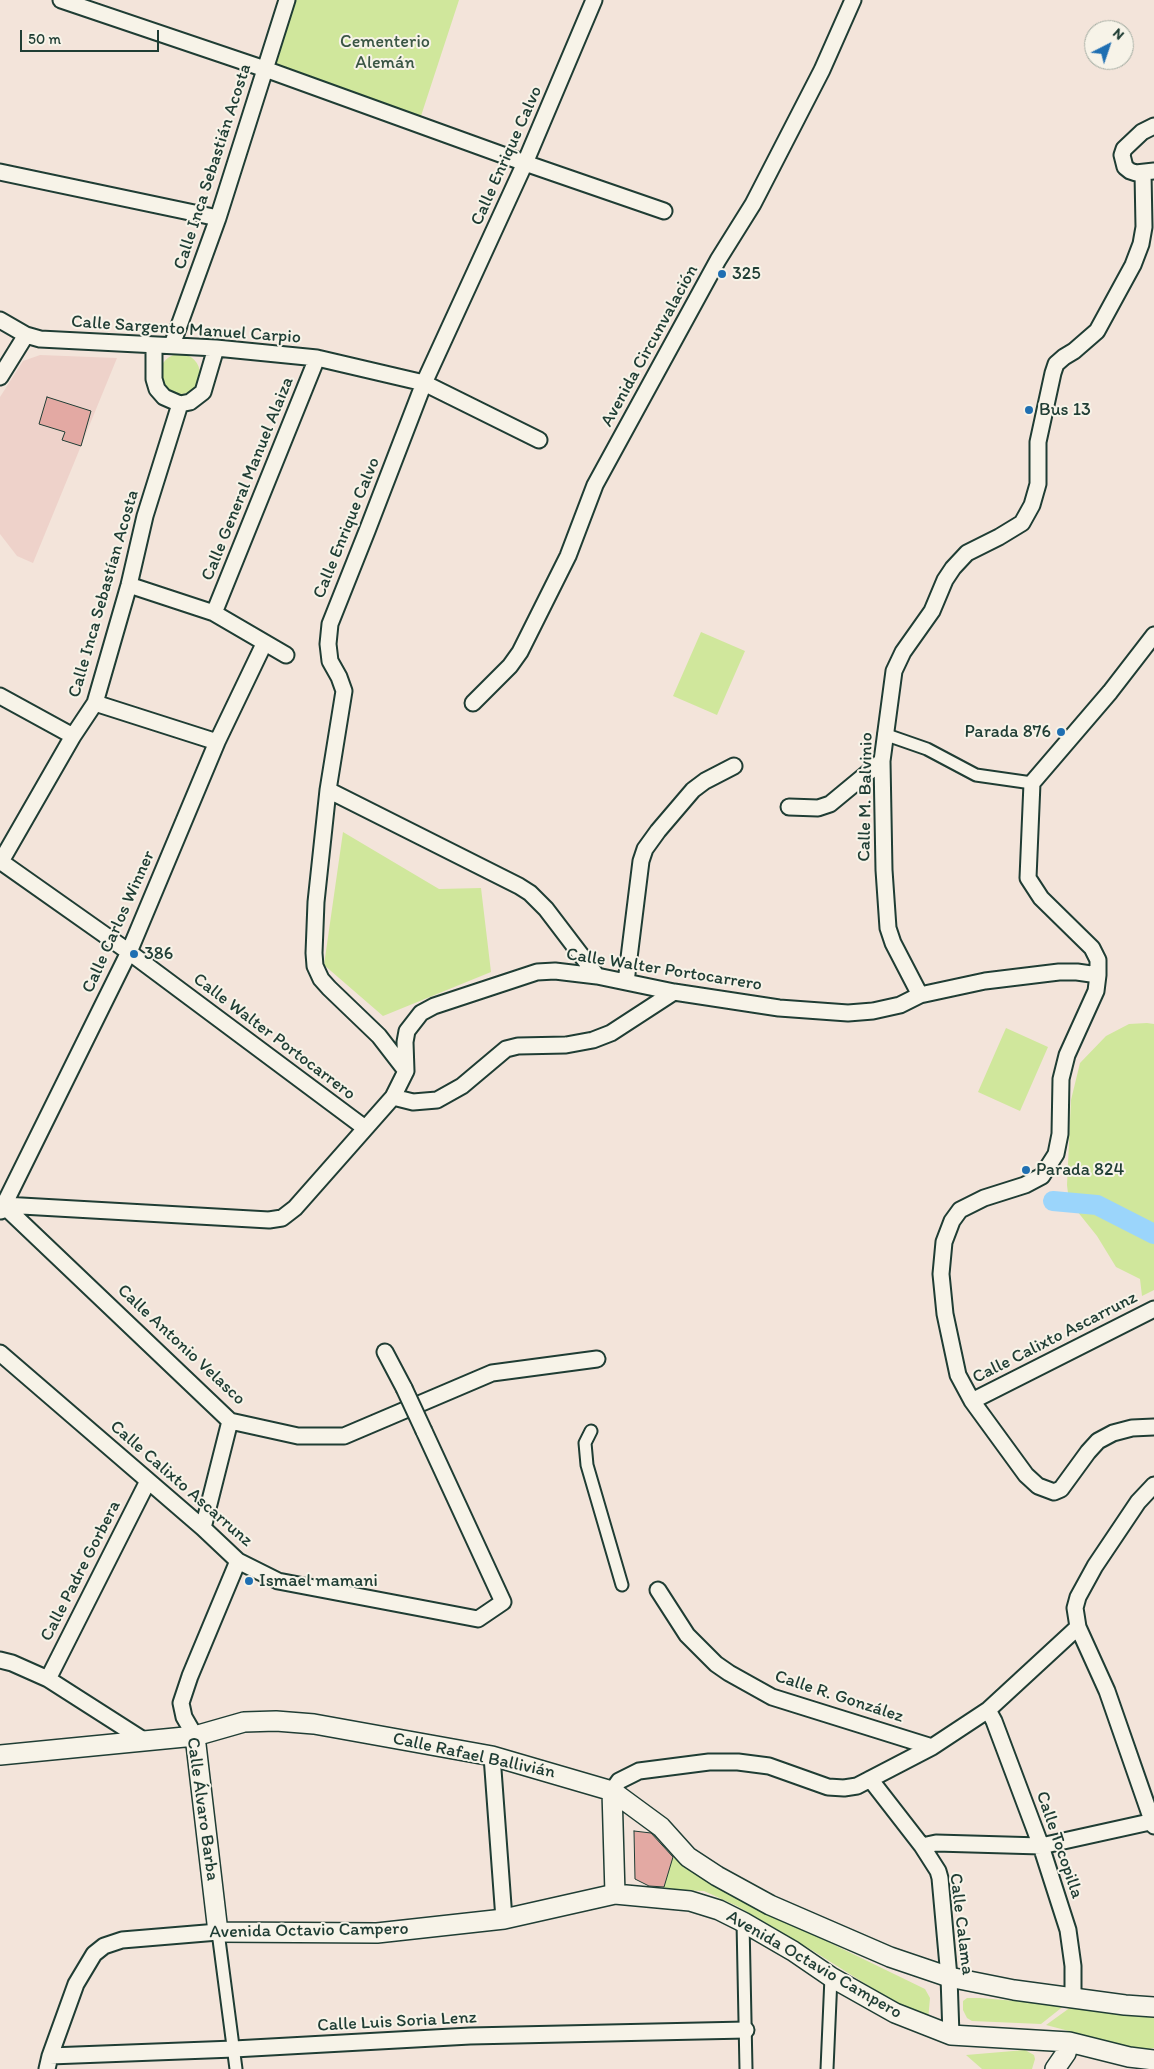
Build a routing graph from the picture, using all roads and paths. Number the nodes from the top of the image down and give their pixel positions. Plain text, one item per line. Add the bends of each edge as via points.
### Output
1 (62, 0) edge
2 (287, 0) edge
3 (594, 0) edge
4 (853, 0) edge
5 (265, 69) junction
6 (1154, 126) edge
7 (1154, 136) edge
8 (525, 163) junction
9 (0, 172) edge
10 (1148, 172) edge
11 (664, 211) dead end
12 (218, 218) junction
13 (0, 320) edge
14 (26, 334) junction
15 (154, 345) junction
16 (172, 345) junction
17 (216, 348) junction
18 (317, 358) junction
19 (0, 377) edge
20 (424, 383) junction
21 (180, 404) junction
22 (539, 440) dead end
23 (129, 585) junction
24 (214, 613) junction
25 (1154, 635) edge
26 (264, 644) junction
27 (286, 655) dead end
28 (0, 696) edge
29 (95, 703) junction
30 (473, 703) dead end
31 (884, 734) junction
32 (73, 736) junction
33 (217, 742) junction
34 (882, 760) junction
35 (734, 766) dead end
36 (1032, 783) junction
37 (328, 790) junction
38 (788, 807) dead end
39 (0, 862) edge
40 (129, 952) junction
41 (1098, 975) junction
42 (597, 976) junction
43 (626, 982) junction
44 (674, 992) junction
45 (920, 995) junction
46 (406, 1071) junction
47 (393, 1097) junction
48 (366, 1128) junction
49 (1, 1207) edge
50 (1154, 1309) edge
51 (385, 1352) dead end
52 (0, 1353) edge
53 (597, 1359) dead end
54 (972, 1401) junction
55 (230, 1421) junction
56 (1154, 1427) edge
57 (590, 1431) dead end
58 (148, 1481) junction
59 (1154, 1485) edge
60 (204, 1528) junction
61 (238, 1561) junction
62 (622, 1585) dead end
63 (658, 1590) dead end
64 (1078, 1627) junction
65 (0, 1660) edge
66 (48, 1679) junction
67 (988, 1710) junction
68 (195, 1736) junction
69 (145, 1741) junction
70 (932, 1747) junction
71 (0, 1755) edge
72 (492, 1756) junction
73 (870, 1779) junction
74 (612, 1791) junction
75 (1154, 1823) edge
76 (922, 1846) junction
77 (1041, 1846) junction
78 (615, 1894) junction
79 (504, 1919) junction
80 (743, 1922) junction
81 (218, 1932) junction
82 (831, 1977) junction
83 (949, 1977) junction
84 (1073, 1997) junction
85 (1154, 2007) edge
86 (746, 2030) junction
87 (951, 2035) junction
88 (1069, 2042) junction
89 (234, 2049) junction
90 (1154, 2060) edge
91 (49, 2062) edge
92 (236, 2069) edge
93 (746, 2069) edge
94 (828, 2069) edge
95 (1055, 2069) edge

1 - 5 street
2 - 5 street, Calle Inca Sebastián Acosta
3 - 8 street, Calle Enrique Calvo
4 - 30 street, Avenida Circunvalación via 822,70 753,204 718,260 596,485 568,556 520,652
5 - 8 street
5 - 12 street, Calle Inca Sebastián Acosta
6 - 7 street
6 - 10 street via 1142,132 1122,155 1130,171
8 - 11 street
8 - 20 street, Calle Enrique Calvo
9 - 12 street
10 - 31 street, Calle M. Balvinio via 1144,228 1133,265 1097,331 1056,364 1053,372 1038,442 1038,484 1032,505 1022,523 967,553 945,580 932,611 903,652 894,671
12 - 16 street, Calle Inca Sebastián Acosta
13 - 14 street, Calle Sargento Manuel Carpio
14 - 15 street, Calle Sargento Manuel Carpio via 40,339
14 - 19 street
15 - 16 street, Calle Sargento Manuel Carpio
15 - 21 street via 153,374 157,389 164,397
16 - 17 street, Calle Sargento Manuel Carpio
17 - 18 street, Calle Sargento Manuel Carpio
17 - 21 street via 203,392 190,402
18 - 20 street, Calle Sargento Manuel Carpio
18 - 24 street, Calle General Manuel Alaiza
20 - 22 street, Calle Sargento Manuel Carpio
20 - 37 street, Calle Enrique Calvo via 330,624 330,661 340,677 344,692
21 - 23 street, Calle Inca Sebastían Acosta via 144,516
23 - 24 street
23 - 29 street, Calle Inca Sebastían Acosta
24 - 26 street
25 - 36 street
26 - 27 street
26 - 33 street, Calle Carlos Winner
28 - 32 street
29 - 32 street, Calle Inca Sebastían Acosta
29 - 33 street
31 - 34 street, Calle M. Balvinio
31 - 36 street via 927,749 976,775
32 - 39 street, Calle Inca Sebastían Acosta
33 - 40 street, Calle Carlos Winner
34 - 38 street via 830,804 818,808
34 - 45 street, Calle M. Balvinio via 888,928
35 - 43 street via 693,790 646,849 641,862
36 - 41 street via 1028,878 1041,898 1092,948 1098,960
37 - 42 street via 530,893
37 - 46 street, Calle Enrique Calvo via 316,902 316,966 328,988 379,1036
39 - 40 street, Calle Walter Portocarrero
40 - 48 street, Calle Walter Portocarrero
40 - 49 street, Calle Carlos Winner
41 - 45 street, Calle Walter Portocarrero via 1076,972 1040,974 985,981
41 - 54 street via 1096,991 1067,1055 1061,1079 1060,1134 1050,1167 1026,1186 984,1198 960,1210 952,1220 944,1242 941,1274 950,1342 958,1376
42 - 43 street, Calle Walter Portocarrero
42 - 46 street, Calle Walter Portocarrero via 537,972 434,1006 421,1013 407,1031
43 - 44 street, Calle Walter Portocarrero
44 - 45 street, Calle Walter Portocarrero via 779,1008 848,1013 900,1005
44 - 47 street via 593,1040 506,1049 462,1086 437,1100 413,1102
46 - 47 street, Calle Walter Portocarrero
47 - 48 street, Calle Walter Portocarrero
48 - 49 street via 295,1208 282,1218 269,1220
49 - 55 street, Calle Antonio Velasco
50 - 54 street, Calle Calixto Ascarrunz
51 - 61 street, Calle Calixto Ascarrunz, bridge via 503,1602 478,1619 278,1581
52 - 58 street, Calle Calixto Ascarrunz
53 - 55 street, Calle Antonio Velasco via 492,1373 344,1436 298,1436
54 - 56 street via 1026,1475 1038,1486 1054,1492 1062,1489 1098,1441 1132,1428
55 - 60 street
57 - 62 street via 585,1443 587,1465
58 - 60 street, Calle Calixto Ascarrunz
58 - 66 street, Calle Padre Gorbera
59 - 64 street via 1138,1502 1078,1597 1075,1608
60 - 61 street, Calle Calixto Ascarrunz
61 - 68 street, Calle Álvaro Barba via 181,1703 184,1717
63 - 70 street, Calle R. González via 687,1635 716,1664 736,1677 772,1697
64 - 67 street
64 - 75 street via 1107,1691
65 - 66 street
66 - 69 street
67 - 70 street
67 - 77 street, Calle Tocopilla
68 - 69 street, Calle Rafael Ballivián
68 - 72 street, Calle Rafael Ballivián via 244,1722 285,1722 314,1724
68 - 81 street, Calle Álvaro Barba
69 - 71 street, Calle Rafael Ballivián
70 - 73 street
72 - 74 street, Calle Rafael Ballivián
72 - 79 street
73 - 74 street via 857,1786 836,1787 768,1766 709,1762 639,1771 619,1781
73 - 76 street, Calle Calama
74 - 78 street
74 - 83 street via 660,1827 688,1857 716,1876 770,1905 890,1958
75 - 77 street
76 - 77 street via 936,1843
76 - 83 street, Calle Calama via 940,1878
77 - 84 street, Calle Tocopilla via 1068,1930
78 - 79 street, Avenida Octavio Campero
78 - 80 street, Avenida Octavio Campero via 690,1901
79 - 81 street, Avenida Octavio Campero via 377,1933
80 - 82 street, Avenida Octavio Campero
80 - 86 street
81 - 89 street, Calle Álvaro Barba
81 - 91 street, Avenida Octavio Campero via 122,1940 104,1946 94,1954 76,1984
82 - 87 street, Avenida Octavio Campero via 895,2013
82 - 94 street
83 - 84 street
83 - 87 street, Calle Calama
84 - 85 street
86 - 89 street, Calle Luis Soria Lenz via 470,2036
86 - 93 street
87 - 88 street, Avenida Octavio Campero
88 - 90 street, Avenida Octavio Campero
88 - 95 street
89 - 91 street, Calle Luis Soria Lenz
89 - 92 street, Calle Álvaro Barba

